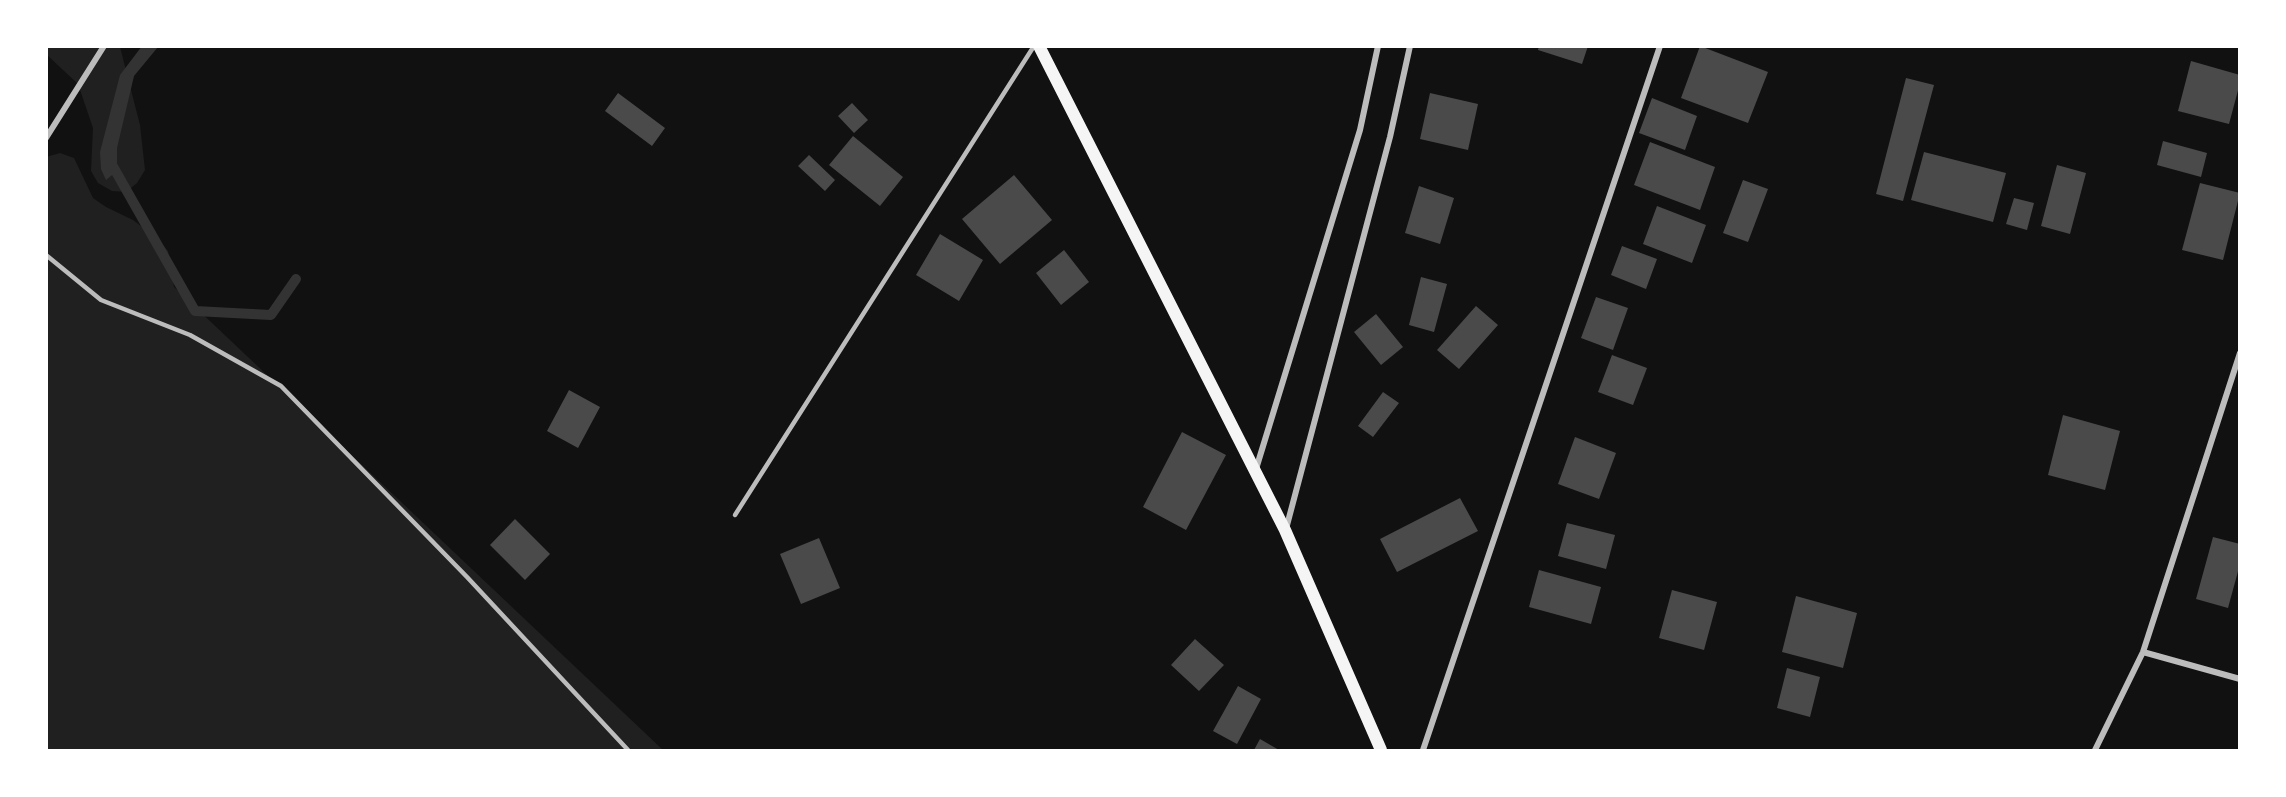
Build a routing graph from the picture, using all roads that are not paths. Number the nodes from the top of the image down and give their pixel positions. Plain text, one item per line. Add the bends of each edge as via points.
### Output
1 (104, 46) edge
2 (1034, 46) edge
3 (1039, 46) edge
4 (1378, 46) edge
5 (1410, 46) edge
6 (1660, 46) edge
7 (46, 138) edge
8 (46, 255) edge
9 (2240, 353) edge
10 (1256, 471) junction
11 (735, 515) dead end
12 (1285, 530) junction
13 (2143, 652) junction
14 (2240, 678) edge
15 (628, 750) edge
16 (1381, 750) edge
17 (1423, 750) edge
18 (2095, 750) edge

1 - 7 street
2 - 11 lane
3 - 10 main road
4 - 10 street via 1360,130
5 - 12 street via 1390,137
6 - 17 street
8 - 15 lane via 101,300 190,335 281,386
9 - 13 street
10 - 12 main road
12 - 16 main road
13 - 14 street
13 - 18 street

